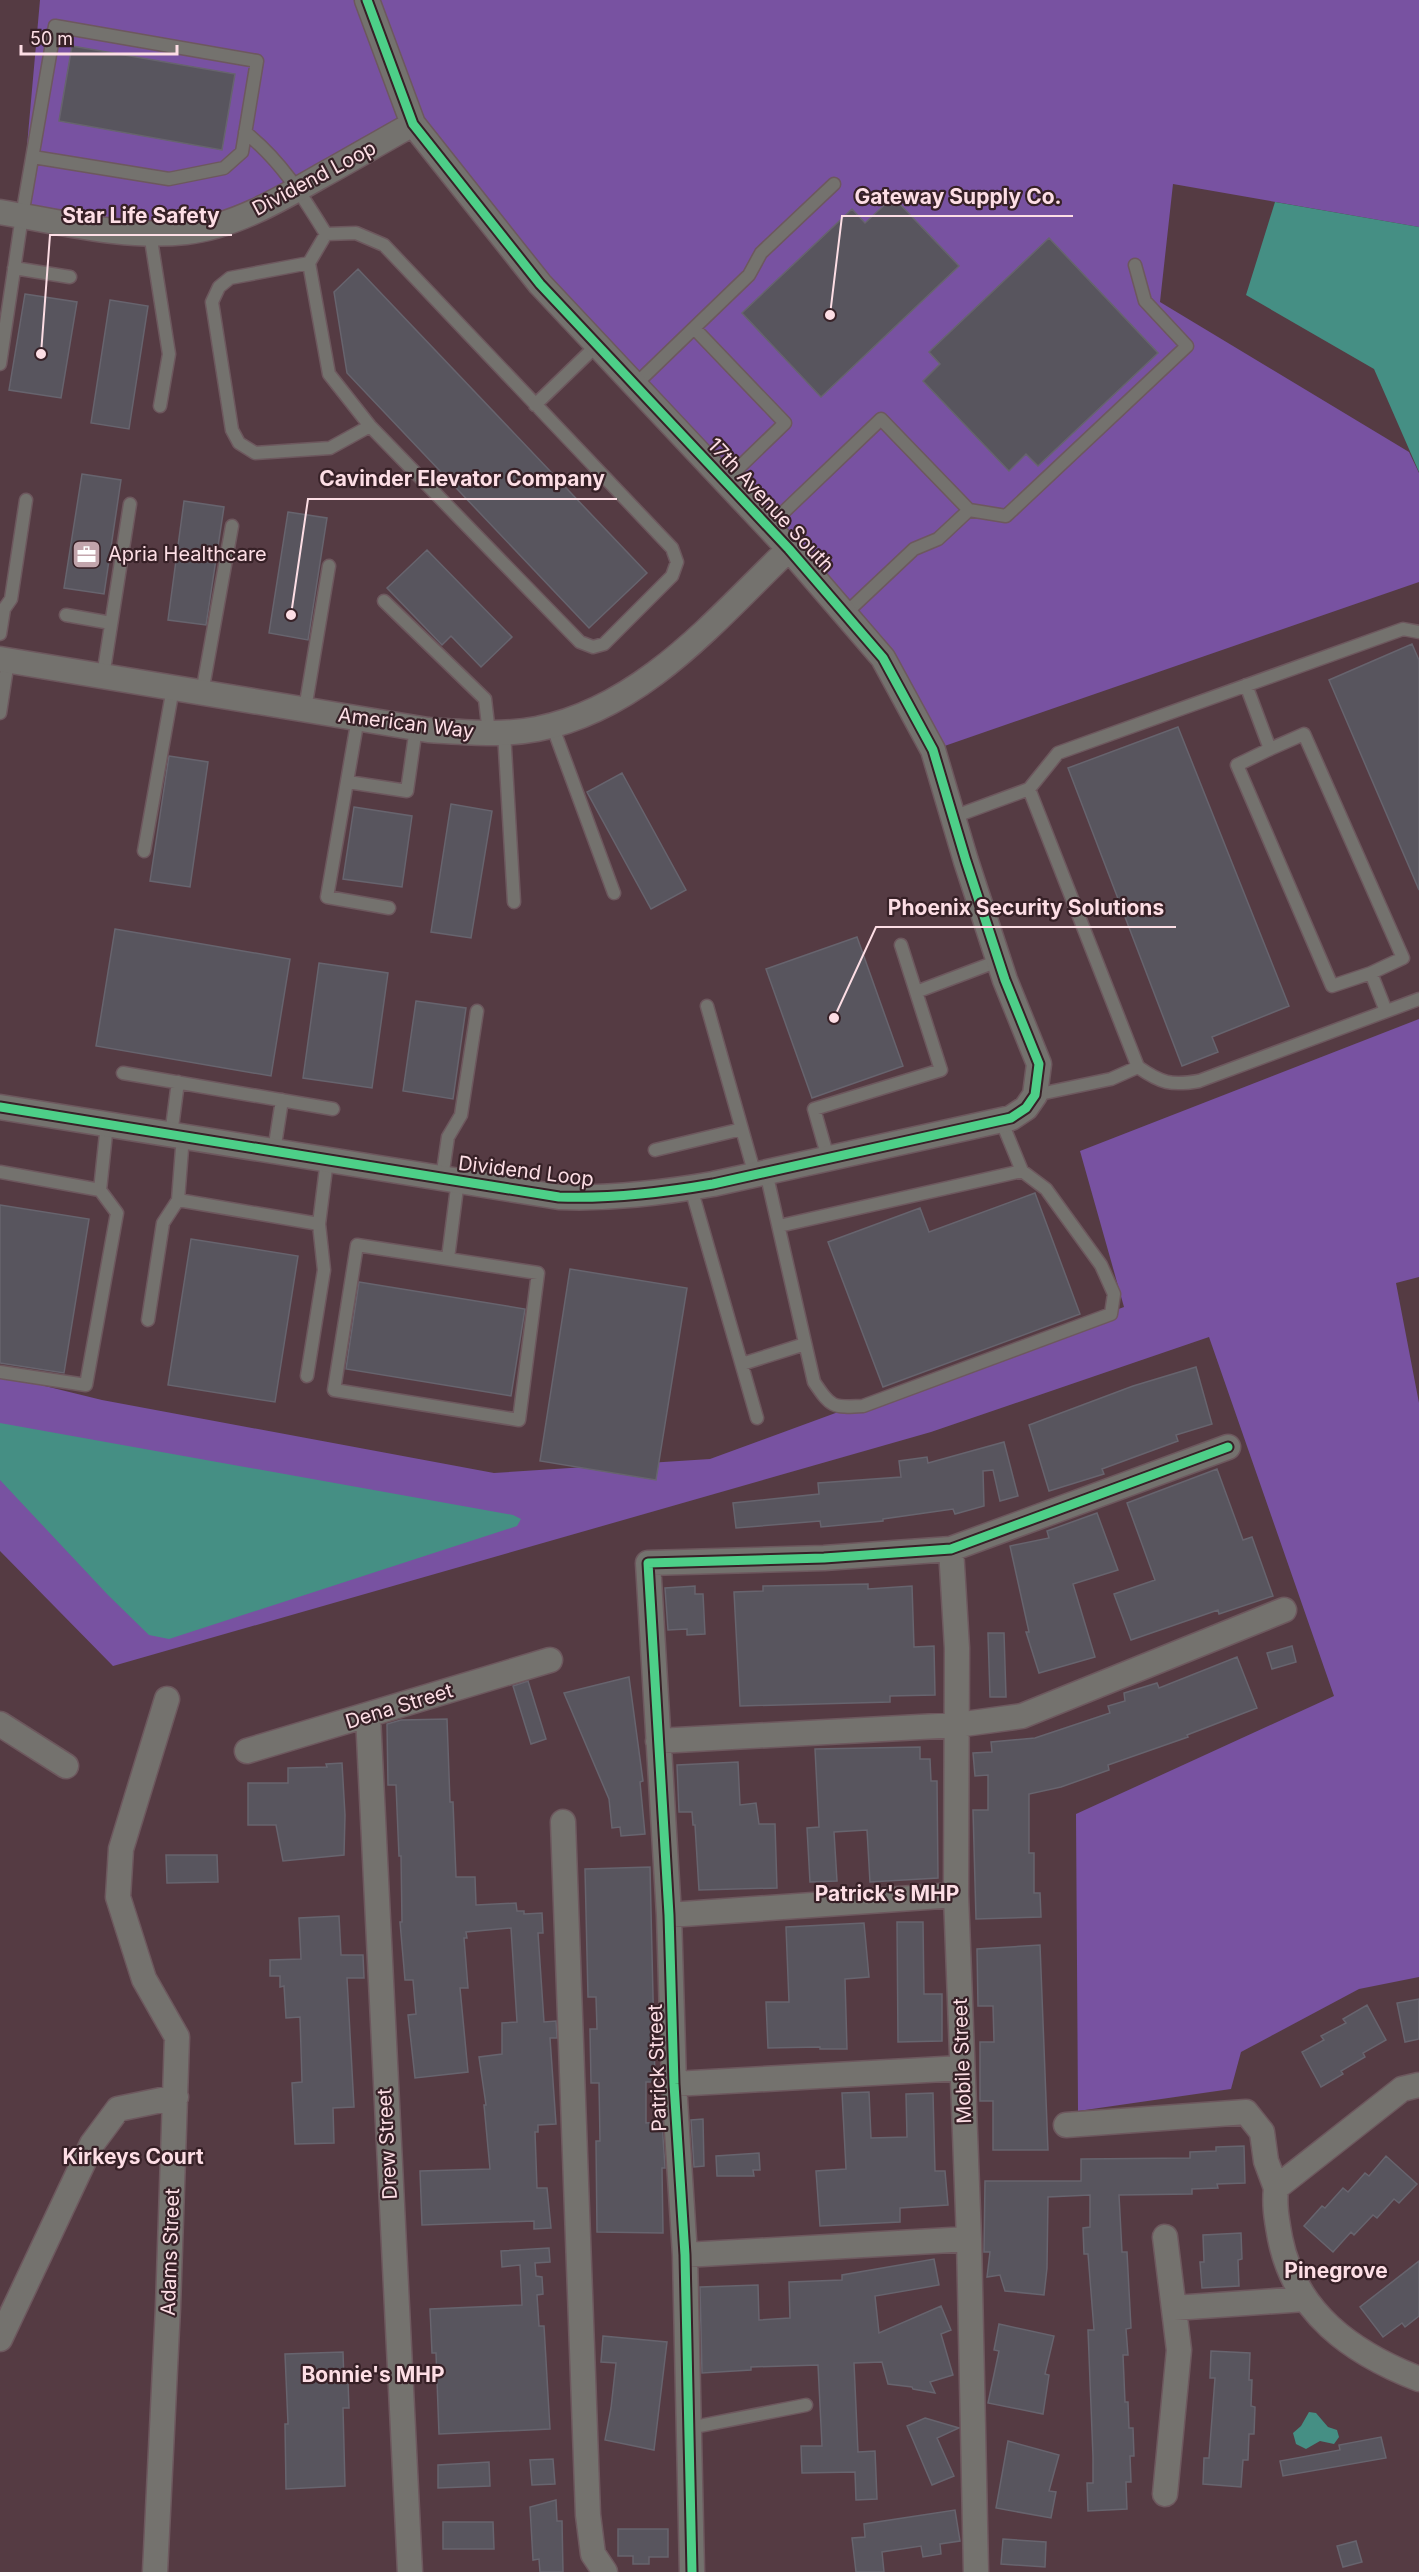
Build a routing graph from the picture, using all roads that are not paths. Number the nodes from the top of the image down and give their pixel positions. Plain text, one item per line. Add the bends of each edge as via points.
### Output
1 (367, 0) edge
2 (413, 124) junction
3 (245, 132) junction
4 (33, 157) junction
5 (834, 184) dead end
6 (299, 189) junction
7 (11, 214) edge
8 (150, 233) junction
9 (326, 234) junction
10 (309, 263) junction
11 (1135, 265) dead end
12 (14, 268) junction
13 (70, 277) dead end
14 (694, 328) junction
15 (597, 345) junction
16 (0, 364) edge
17 (635, 385) junction
18 (535, 405) junction
19 (160, 406) dead end
20 (370, 426) junction
21 (725, 481) junction
22 (26, 500) dead end
23 (130, 504) dead end
24 (969, 510) junction
25 (232, 526) dead end
26 (768, 527) junction
27 (789, 549) junction
28 (329, 566) dead end
29 (384, 601) dead end
30 (2, 609) edge
31 (845, 614) junction
32 (66, 615) dead end
33 (111, 623) junction
34 (1419, 632) edge
35 (0, 634) edge
36 (4, 660) edge
37 (103, 676) junction
38 (1246, 685) junction
39 (173, 688) junction
40 (202, 693) junction
41 (304, 709) junction
42 (0, 713) edge
43 (358, 718) junction
44 (552, 725) junction
45 (417, 728) junction
46 (496, 733) junction
47 (1270, 749) junction
48 (348, 782) junction
49 (1029, 789) junction
50 (952, 817) junction
51 (144, 851) dead end
52 (614, 893) dead end
53 (514, 902) dead end
54 (389, 908) dead end
55 (901, 945) dead end
56 (998, 961) junction
57 (1371, 973) junction
58 (916, 992) junction
59 (1419, 999) edge
60 (707, 1006) dead end
61 (477, 1011) dead end
62 (1386, 1011) junction
63 (1138, 1067) junction
64 (123, 1072) dead end
65 (178, 1082) junction
66 (1035, 1095) junction
67 (282, 1100) junction
68 (0, 1107) edge
69 (333, 1109) dead end
70 (1001, 1120) junction
71 (107, 1124) junction
72 (742, 1129) junction
73 (177, 1136) junction
74 (655, 1150) dead end
75 (274, 1151) junction
76 (828, 1158) junction
77 (327, 1160) junction
78 (1022, 1171) junction
79 (0, 1172) edge
80 (760, 1173) junction
81 (450, 1179) junction
82 (691, 1188) junction
83 (100, 1190) junction
84 (178, 1200) junction
85 (319, 1224) junction
86 (778, 1226) junction
87 (448, 1258) junction
88 (148, 1320) dead end
89 (805, 1344) junction
90 (742, 1364) junction
91 (0, 1372) edge
92 (307, 1376) dead end
93 (757, 1418) dead end
94 (1228, 1447) dead end
95 (951, 1549) junction
96 (1284, 1610) dead end
97 (550, 1660) dead end
98 (166, 1699) dead end
99 (368, 1716) junction
100 (0, 1724) edge
101 (957, 1725) junction
102 (658, 1741) junction
103 (247, 1751) dead end
104 (66, 1766) dead end
105 (563, 1822) dead end
106 (956, 1895) junction
107 (669, 1915) junction
108 (962, 2068) junction
109 (674, 2084) junction
110 (1419, 2085) edge
111 (176, 2097) junction
112 (1066, 2125) dead end
113 (1276, 2188) junction
114 (1165, 2237) dead end
115 (969, 2240) junction
116 (685, 2255) junction
117 (1305, 2299) junction
118 (1174, 2308) junction
119 (0, 2339) edge
120 (1418, 2378) edge
121 (806, 2405) dead end
122 (688, 2428) junction
123 (1165, 2494) dead end
124 (154, 2572) edge
125 (410, 2572) edge
126 (605, 2572) edge
127 (692, 2572) edge
128 (975, 2572) edge

1 - 2 street, 17th Avenue South
2 - 6 street, Dividend Loop
2 - 15 street, 17th Avenue South via 540,284
3 - 4 lane via 242,152 224,168 169,179
3 - 4 lane via 257,61 55,26
3 - 6 lane via 269,152
4 - 7 lane
5 - 14 lane via 761,253 749,275
6 - 8 street, Dividend Loop via 231,220 188,232
6 - 9 lane
7 - 8 street, Dividend Loop
7 - 12 lane
8 - 19 lane via 169,354
9 - 10 lane
9 - 18 lane via 356,233 384,245
10 - 20 lane via 329,374
10 - 20 lane via 230,278 219,286 212,302 232,430 239,443 255,453 330,448
11 - 24 lane via 1145,301 1187,346 1006,516
12 - 13 lane
12 - 16 lane
14 - 17 lane
14 - 21 lane via 785,423
15 - 17 street, 17th Avenue South
15 - 18 lane
17 - 21 street, 17th Avenue South
18 - 20 lane via 672,548 677,562 672,576 604,644 593,647 580,642
21 - 26 street, 17th Avenue South
22 - 30 lane via 11,599
23 - 33 lane
24 - 26 lane via 881,419
24 - 31 lane via 938,539 914,549
25 - 40 lane
26 - 27 street, 17th Avenue South
27 - 31 street, 17th Avenue South
27 - 44 street, American Way via 668,665 634,690
28 - 41 lane
29 - 46 lane via 485,699
30 - 35 lane
31 - 50 street, 17th Avenue South via 883,658 933,750
32 - 33 lane
33 - 37 lane
34 - 38 lane via 1403,629
36 - 37 street, American Way
36 - 42 lane
37 - 39 street, American Way
38 - 47 lane
38 - 49 lane via 1058,753
39 - 40 street, American Way
39 - 51 lane
40 - 41 street, American Way
41 - 43 street, American Way
43 - 45 street, American Way
43 - 48 lane
44 - 46 street, American Way
44 - 52 lane
45 - 46 street, American Way
45 - 48 lane via 407,791
46 - 53 lane
47 - 57 lane via 1304,734 1403,958
47 - 57 lane via 1236,765 1332,986
48 - 54 lane via 327,897
49 - 50 lane
49 - 63 lane
50 - 56 street, 17th Avenue South
55 - 58 lane
56 - 58 lane
56 - 66 street, 17th Avenue South via 1039,1064
57 - 62 lane
58 - 76 lane via 941,1070 814,1110
59 - 62 lane
60 - 72 lane
61 - 81 lane via 461,1115 448,1137
62 - 63 lane via 1199,1081 1176,1085 1155,1079
63 - 66 lane via 1111,1079
64 - 65 lane
65 - 67 lane
65 - 73 lane
66 - 70 street, Dividend Loop via 1026,1108
67 - 69 lane
67 - 75 lane
68 - 71 street, Dividend Loop
70 - 76 street, Dividend Loop
70 - 78 lane
71 - 73 street, Dividend Loop
71 - 83 lane
72 - 74 lane
72 - 80 lane
73 - 75 street, Dividend Loop
73 - 84 lane
75 - 77 street, Dividend Loop
76 - 80 street, Dividend Loop
77 - 81 street, Dividend Loop
77 - 85 lane
78 - 86 lane
78 - 89 lane via 1046,1189 1101,1265 1114,1294 1111,1314 863,1406 829,1403 814,1382
79 - 83 lane
80 - 82 street, Dividend Loop
80 - 86 lane
81 - 82 street, Dividend Loop via 559,1197 604,1198
81 - 87 lane
82 - 90 lane
83 - 91 lane via 117,1213 86,1385
84 - 85 lane
84 - 88 lane via 163,1223
85 - 92 lane via 324,1270
86 - 89 lane
87 - 87 lane via 357,1245 334,1390 519,1420 538,1273
89 - 90 lane
90 - 93 lane
94 - 95 street
95 - 101 street, Mobile Street
95 - 102 street, Patrick Street via 824,1558 648,1563
96 - 101 street via 1022,1716
97 - 99 street, Dena Street
98 - 111 street, Adams Street via 121,1849 118,1897 144,1979 177,2037
99 - 103 street, Dena Street
99 - 125 street, Drew Street
100 - 104 street
101 - 102 street
101 - 106 street, Mobile Street
102 - 107 street, Patrick Street
105 - 126 street via 588,2515 593,2554
106 - 107 street
106 - 108 street, Mobile Street
107 - 109 street, Patrick Street
108 - 109 street
108 - 115 street, Mobile Street
109 - 116 street, Patrick Street
110 - 113 street via 1402,2090
111 - 119 street via 118,2109 92,2144
111 - 124 street, Adams Street
112 - 113 street via 1246,2112 1262,2132 1266,2161
113 - 117 street via 1274,2207 1283,2252
114 - 118 street
115 - 116 street
115 - 128 street, Mobile Street
116 - 122 street, Patrick Street
117 - 118 street
117 - 120 street via 1314,2313 1347,2342 1386,2366
118 - 123 street via 1179,2350
121 - 122 lane
122 - 127 street, Patrick Street

